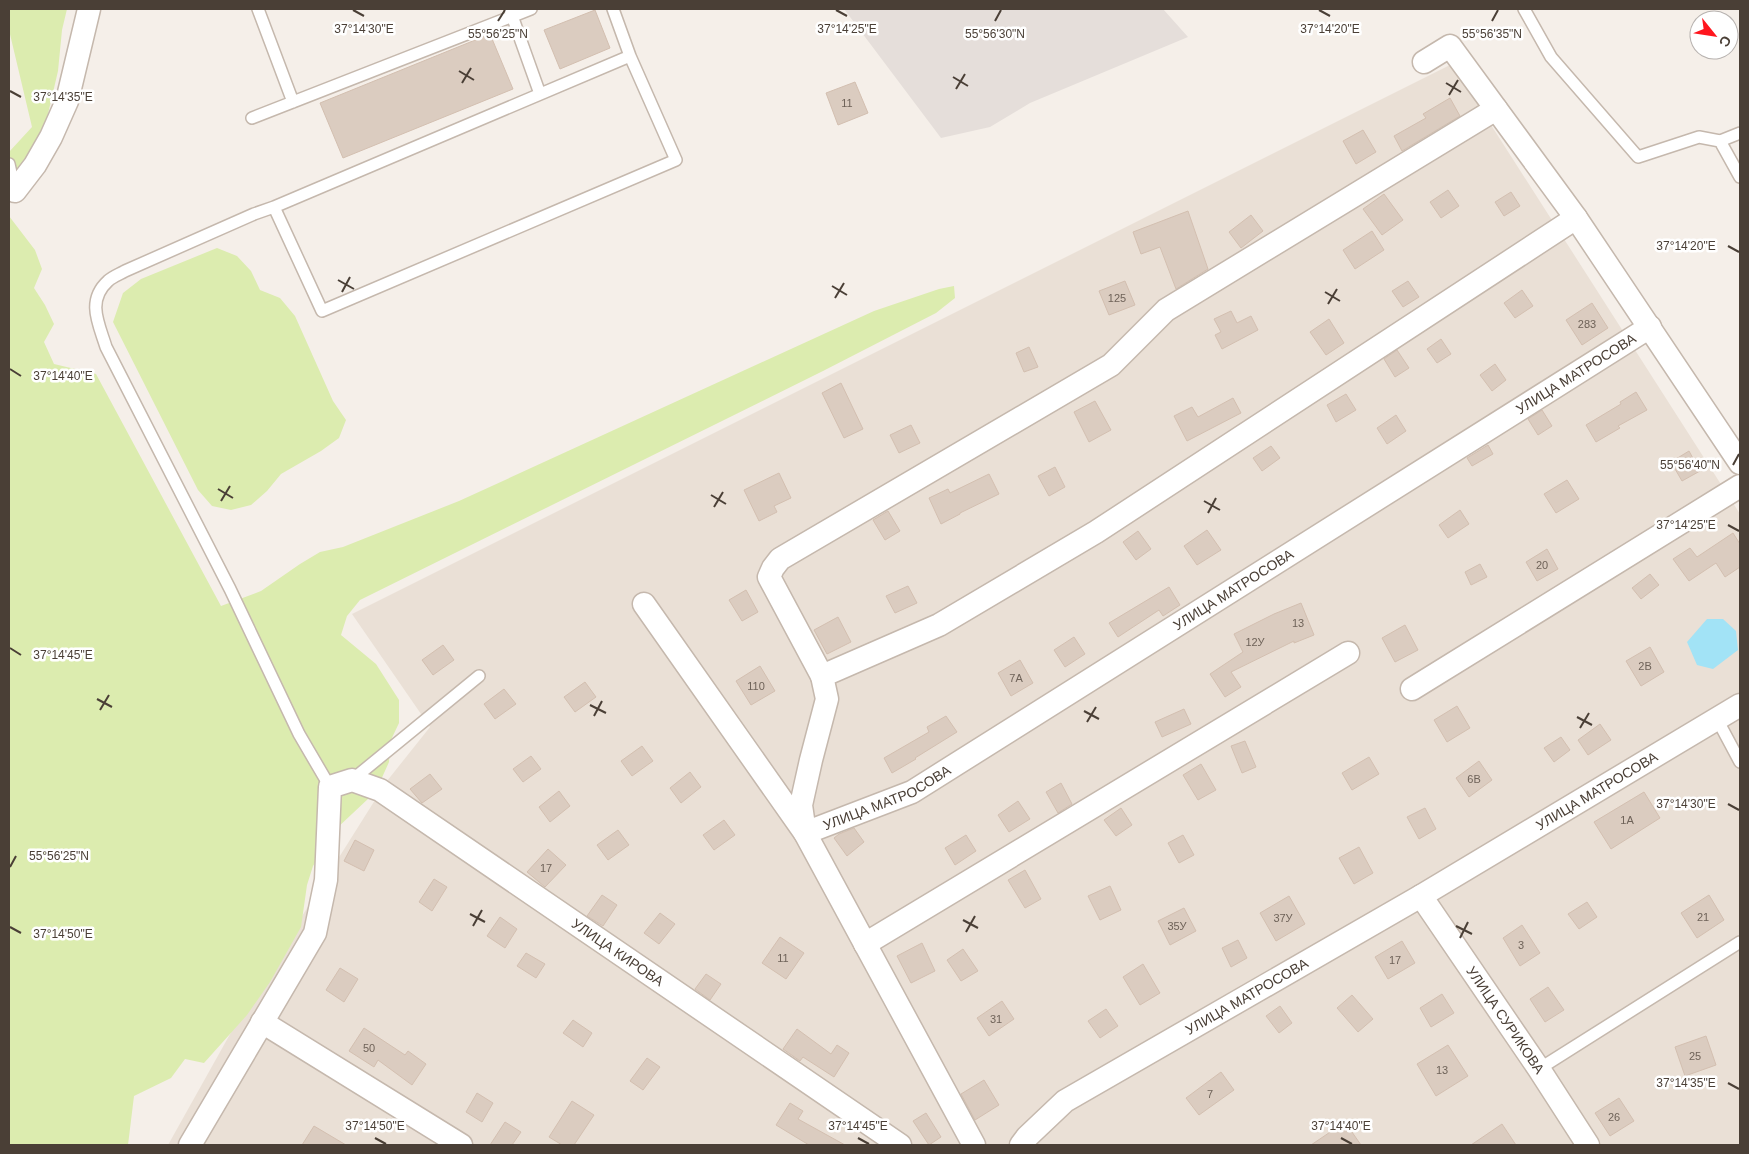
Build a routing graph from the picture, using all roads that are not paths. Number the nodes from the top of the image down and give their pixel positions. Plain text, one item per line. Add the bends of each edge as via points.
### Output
1 (89, 9) edge
2 (258, 9) edge
3 (530, 9) edge
4 (613, 9) edge
5 (1524, 9) edge
6 (511, 12) edge
7 (630, 56) junction
8 (1424, 62) dead end
9 (540, 94) junction
10 (293, 102) junction
11 (1496, 109) junction
12 (252, 118) dead end
13 (1740, 133) edge
14 (1720, 141) junction
15 (9, 164) edge
16 (1740, 177) edge
17 (15, 191) joint
18 (274, 207) junction
19 (1576, 218) junction
20 (1650, 327) junction
21 (1740, 463) edge
22 (1740, 486) edge
23 (644, 604) dead end
24 (1348, 653) dead end
25 (479, 676) dead end
26 (822, 676) junction
27 (1412, 689) dead end
28 (1740, 705) edge
29 (1717, 719) junction
30 (1740, 762) edge
31 (352, 780) junction
32 (330, 788) junction
33 (805, 833) junction
34 (1421, 896) junction
35 (1740, 942) edge
36 (865, 944) junction
37 (262, 1022) junction
38 (1539, 1069) junction
39 (190, 1145) edge
40 (461, 1145) edge
41 (900, 1145) edge
42 (974, 1145) edge
43 (1020, 1145) edge
44 (1588, 1145) edge

1 - 17 street via 68,101 52,137
2 - 10 lane
3 - 6 lane
4 - 7 lane
5 - 14 lane via 1551,57 1638,157 1699,137
6 - 9 lane
6 - 10 lane
7 - 9 lane
7 - 18 lane via 676,160 322,311
8 - 11 street, УЛИЦА МАТРОСОВА via 1450,46
9 - 18 lane
10 - 12 lane
11 - 19 street, УЛИЦА МАТРОСОВА
11 - 26 street, УЛИЦА МАТРОСОВА via 1166,310 1111,365 780,559 769,577
13 - 14 lane
14 - 16 lane
15 - 17 lane
18 - 32 lane via 108,281 97,296 94,310 106,347 230,589 299,734
19 - 20 street, УЛИЦА МАТРОСОВА
19 - 26 street via 1096,532 938,625
20 - 21 street, УЛИЦА МАТРОСОВА
20 - 33 street, УЛИЦА МАТРОСОВА via 912,792
22 - 27 street
23 - 33 street, УЛИЦА МАТРОСОВА
24 - 36 street
25 - 31 lane
26 - 33 street, УЛИЦА МАТРОСОВА via 827,699 802,805
28 - 29 street, УЛИЦА МАТРОСОВА
29 - 30 lane
29 - 34 street, УЛИЦА МАТРОСОВА
31 - 32 street
31 - 41 street, УЛИЦА КИРОВА via 380,790
32 - 37 street via 326,880 314,933
33 - 36 street, УЛИЦА МАТРОСОВА
34 - 38 street, УЛИЦА СУРИКОВА
34 - 43 street, УЛИЦА МАТРОСОВА via 1065,1101
35 - 38 lane
36 - 42 street, УЛИЦА МАТРОСОВА
37 - 39 street
37 - 40 street
38 - 44 street, УЛИЦА СУРИКОВА

